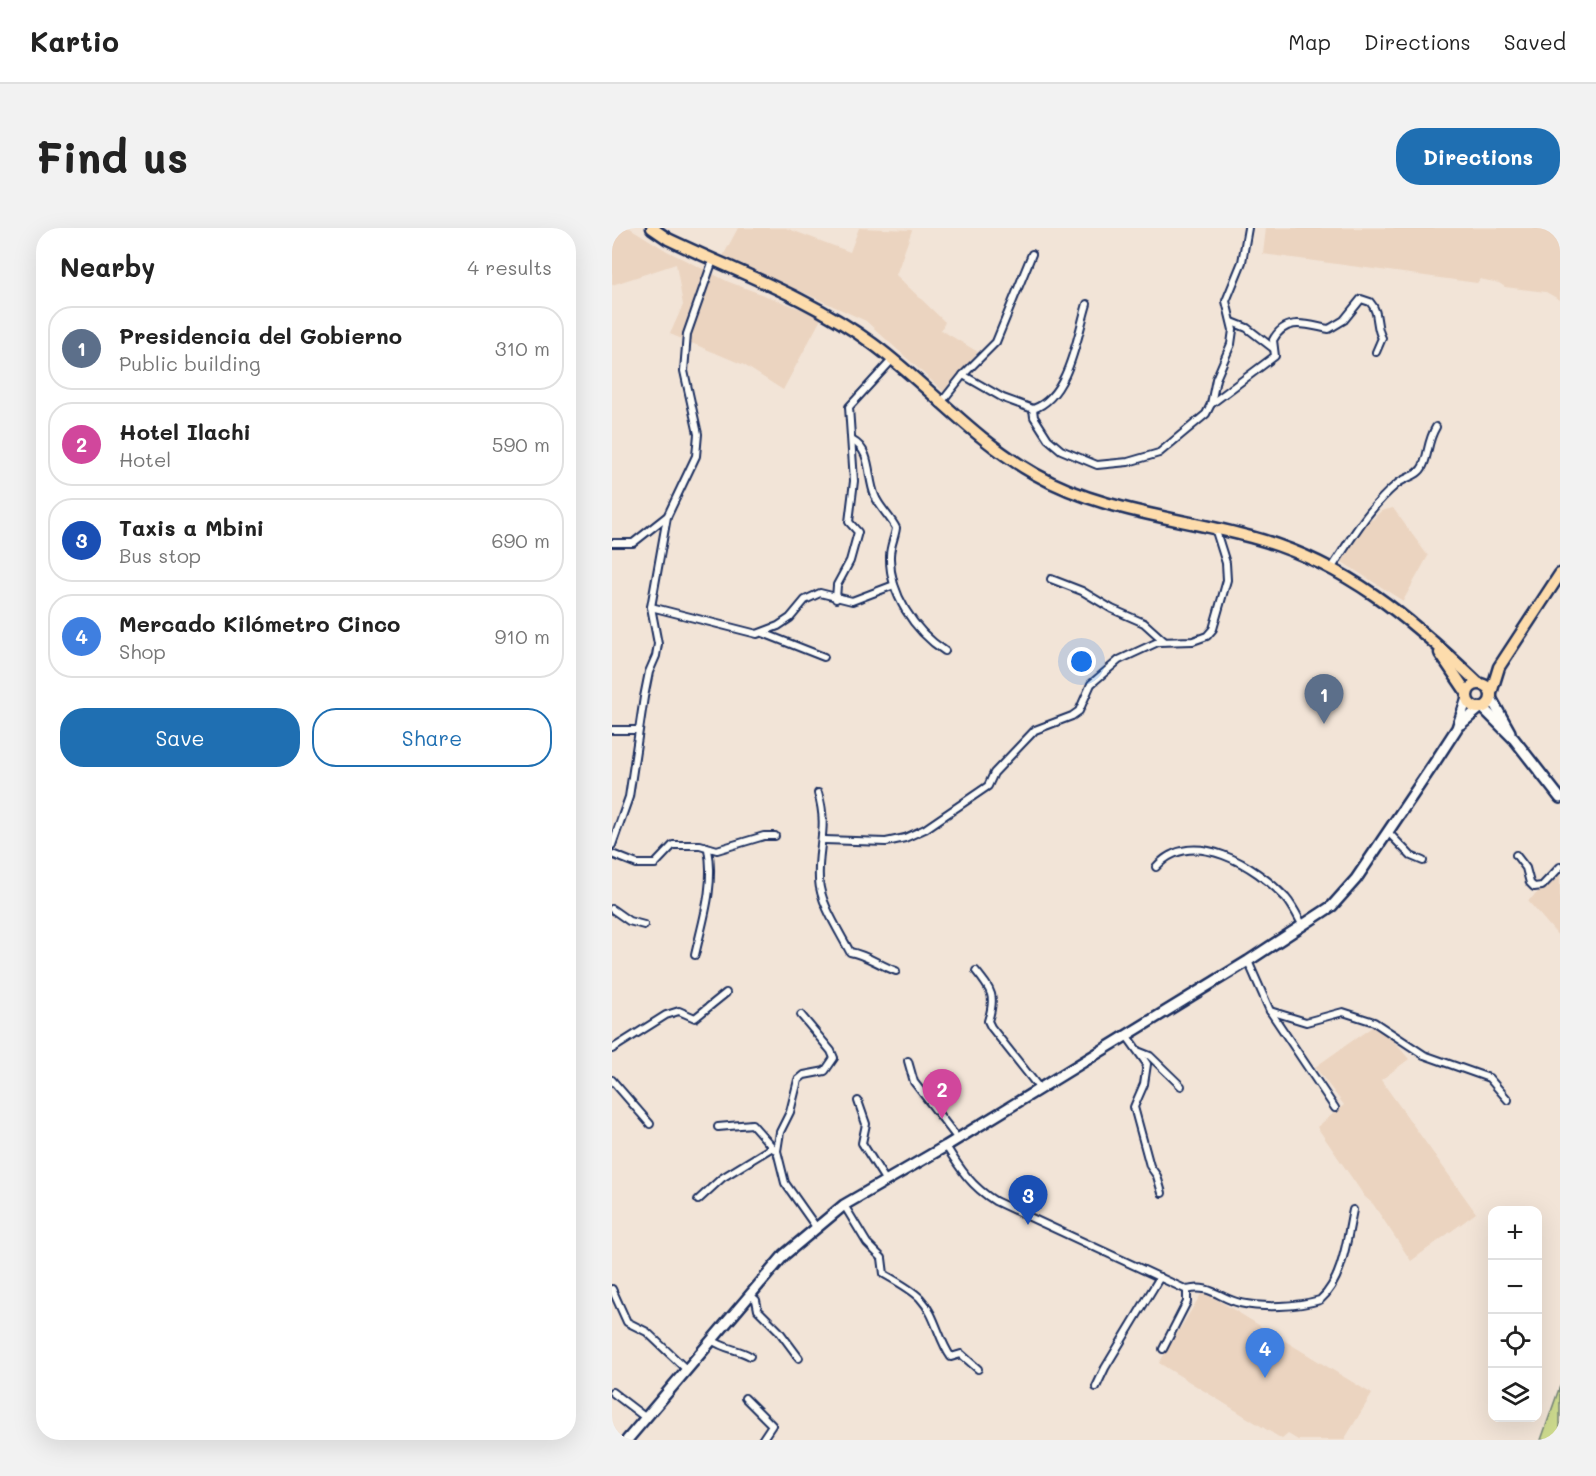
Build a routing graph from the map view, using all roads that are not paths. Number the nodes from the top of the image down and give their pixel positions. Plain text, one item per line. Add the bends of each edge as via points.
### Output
1 (652, 228) edge
2 (1248, 228) edge
3 (1032, 254) dead end
4 (713, 260) junction
5 (1087, 304) dead end
6 (1232, 322) junction
7 (1273, 348) junction
8 (1376, 352) dead end
9 (892, 360) junction
10 (963, 375) junction
11 (940, 404) junction
12 (1211, 404) junction
13 (1033, 409) junction
14 (1436, 427) dead end
15 (854, 441) junction
16 (667, 517) junction
17 (1214, 527) junction
18 (612, 543) edge
19 (1331, 568) junction
20 (1560, 574) edge
21 (1051, 579) dead end
22 (894, 585) junction
23 (836, 598) junction
24 (651, 607) junction
25 (763, 633) junction
26 (1425, 634) junction
27 (1164, 641) junction
28 (945, 651) dead end
29 (824, 657) dead end
30 (1499, 667) junction
31 (1479, 683) junction
32 (1491, 695) junction
33 (1467, 696) junction
34 (1481, 708) junction
35 (1457, 728) junction
36 (612, 729) edge
37 (639, 730) junction
38 (1514, 739) junction
39 (818, 793) dead end
40 (1560, 798) edge
41 (1388, 832) junction
42 (775, 836) dead end
43 (824, 840) junction
44 (612, 845) edge
45 (708, 849) junction
46 (612, 854) edge
47 (1516, 855) dead end
48 (1423, 861) dead end
49 (1156, 867) dead end
50 (1560, 867) edge
51 (612, 909) edge
52 (644, 925) dead end
53 (1303, 926) junction
54 (695, 955) dead end
55 (1248, 961) junction
56 (896, 971) dead end
57 (976, 971) dead end
58 (726, 993) dead end
59 (1270, 1011) junction
60 (801, 1016) dead end
61 (1126, 1035) junction
62 (612, 1049) edge
63 (1140, 1052) junction
64 (908, 1061) dead end
65 (612, 1080) edge
66 (1181, 1086) dead end
67 (1040, 1089) junction
68 (1508, 1100) dead end
69 (858, 1101) dead end
70 (1335, 1108) dead end
71 (650, 1124) dead end
72 (718, 1127) dead end
73 (958, 1139) junction
74 (946, 1146) junction
75 (774, 1150) junction
76 (885, 1181) junction
77 (1162, 1193) dead end
78 (698, 1200) dead end
79 (844, 1205) junction
80 (1353, 1210) dead end
81 (816, 1227) junction
82 (1160, 1277) junction
83 (612, 1289) edge
84 (1187, 1290) junction
85 (750, 1295) junction
86 (712, 1340) junction
87 (1163, 1349) dead end
88 (750, 1356) dead end
89 (800, 1358) dead end
90 (978, 1369) dead end
91 (687, 1370) junction
92 (1096, 1388) dead end
93 (612, 1392) edge
94 (745, 1398) dead end
95 (646, 1418) junction
96 (627, 1440) edge
97 (762, 1440) edge

1 - 4 main road
2 - 6 street via 1242,262 1226,302
3 - 10 street via 996,342
4 - 9 main road via 823,311
4 - 16 street via 687,334 684,371 698,434 696,456
5 - 13 street via 1071,367 1041,407
6 - 7 street
6 - 12 street via 1231,344 1216,379
7 - 8 street via 1277,333 1294,322 1329,329 1344,320 1356,302 1365,299 1374,306 1382,338
7 - 12 street via 1275,356
9 - 11 main road
9 - 15 street via 849,407
10 - 11 street
10 - 13 street via 1003,398
11 - 17 main road via 987,444 1036,475 1078,495 1117,508
12 - 13 street via 1206,414 1159,453 1128,462 1096,465 1061,450 1034,417
14 - 19 street via 1418,474 1395,485
15 - 22 street via 865,453 874,496 896,528 890,553
15 - 23 street via 849,522 858,532 850,561 837,585
16 - 18 street via 633,543
16 - 24 street
17 - 19 main road via 1275,544
17 - 27 street via 1226,563 1227,580 1213,629 1193,641
19 - 26 main road via 1389,603
20 - 30 main road
21 - 27 street via 1144,623
22 - 23 street via 855,601
22 - 28 street via 903,606 929,639
23 - 25 street via 824,592 811,596 790,618
24 - 25 street
24 - 37 street via 658,644
25 - 29 street
26 - 31 main road
26 - 33 main road
27 - 43 street via 1119,660 1091,684 1079,711 1035,730 994,773 988,786 925,829 886,842
30 - 31 main road
30 - 32 main road
31 - 32 main road via 1488,687
31 - 33 main road via 1470,688
32 - 34 main road
32 - 38 main road
33 - 34 main road via 1472,705
33 - 35 main road
34 - 35 main road
34 - 38 main road
35 - 41 main road
36 - 37 street
37 - 44 street via 629,797
38 - 40 main road
39 - 43 street via 824,815
41 - 48 street via 1411,856
41 - 53 main road via 1338,900
42 - 45 street
43 - 56 street via 819,881 836,929 850,952 864,954
45 - 46 street via 700,845 673,845 655,864 638,864
45 - 54 street via 710,885
47 - 50 street via 1534,887 1542,886
49 - 53 street via 1170,854 1192,848 1235,861 1282,895
51 - 52 street via 629,921
53 - 55 main road
55 - 59 street
55 - 61 main road
57 - 67 street via 992,992 993,1008 988,1021 991,1027
58 - 62 street via 695,1018 679,1011 666,1015
59 - 68 street via 1306,1022 1343,1012 1374,1022 1424,1055 1489,1078
59 - 70 street
60 - 75 street via 834,1058 825,1071 798,1080
61 - 63 street
61 - 67 main road
63 - 66 street via 1150,1056
63 - 77 street via 1147,1064 1146,1074 1134,1107 1150,1166
64 - 73 street via 914,1082
65 - 71 street
67 - 73 main road
69 - 76 street via 866,1124 862,1143
72 - 75 street via 752,1124
73 - 74 main road
74 - 76 main road
74 - 82 street via 963,1173 995,1201
75 - 78 street via 722,1178
75 - 81 street via 785,1183
76 - 79 main road
79 - 81 main road
79 - 90 street via 867,1243 882,1258 885,1274 920,1298 951,1357 961,1354
80 - 84 street via 1341,1263 1320,1300 1262,1306 1233,1301 1205,1288
81 - 85 main road via 784,1254
82 - 84 street
82 - 92 street
83 - 91 street via 627,1322 647,1332
84 - 87 street via 1187,1302
85 - 86 main road
85 - 89 street via 758,1310
86 - 88 street
86 - 91 main road
91 - 95 main road
93 - 95 street
94 - 97 street via 772,1425
95 - 96 main road

